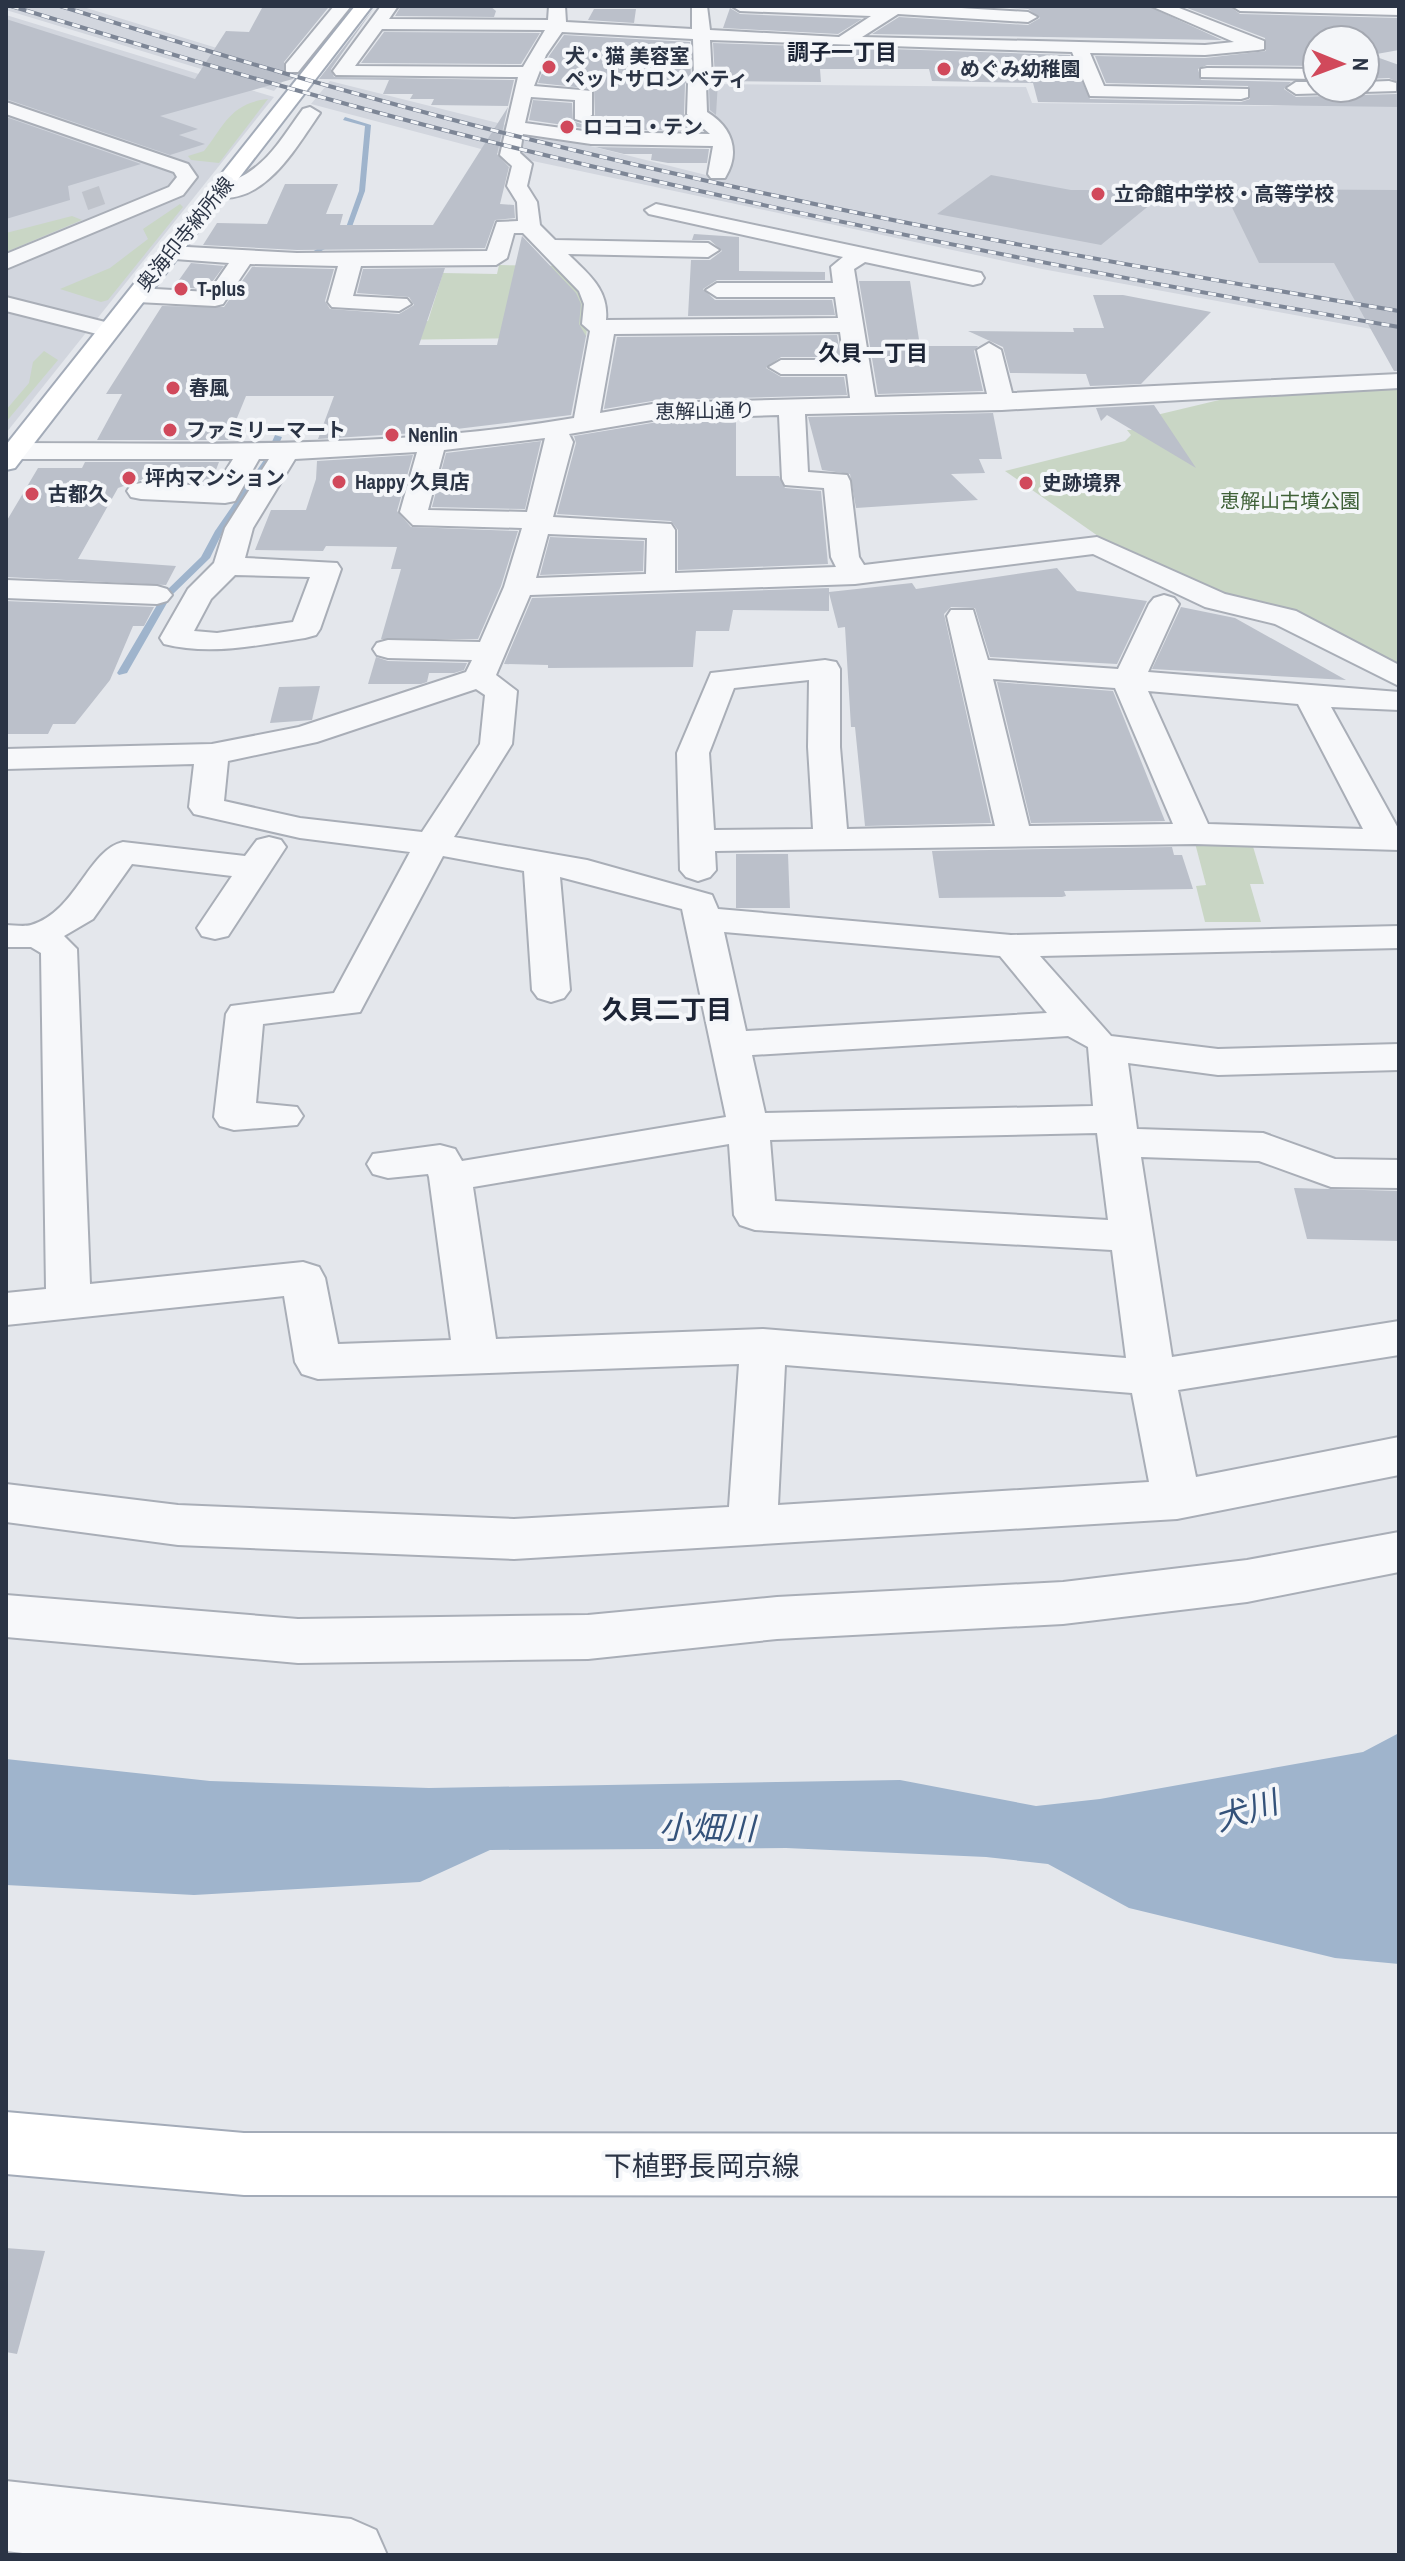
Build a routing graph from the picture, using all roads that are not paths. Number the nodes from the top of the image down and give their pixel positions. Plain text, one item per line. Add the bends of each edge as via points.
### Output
1 (343, 6) edge
2 (390, 6) edge
3 (557, 6) edge
4 (700, 6) edge
5 (740, 6) edge
6 (1159, 6) edge
7 (1240, 6) edge
8 (893, 9) edge
9 (1399, 10) edge
10 (371, 15) edge
11 (445, 15) edge
12 (1028, 17) dead end
13 (557, 26) junction
14 (867, 26) junction
15 (1040, 34) dead end
16 (703, 35) junction
17 (842, 42) junction
18 (1080, 49) junction
19 (1271, 49) junction
20 (1301, 59) edge
21 (292, 68) dead end
22 (1089, 73) junction
23 (1149, 73) dead end
24 (1194, 73) dead end
25 (1240, 73) junction
26 (1301, 74) edge
27 (527, 81) junction
28 (1296, 88) dead end
29 (1394, 89) edge
30 (6, 108) edge
31 (310, 113) dead end
32 (582, 115) dead end
33 (515, 127) junction
34 (723, 140) junction
35 (718, 174) dead end
36 (218, 192) junction
37 (112, 195) tunnel mouth
38 (152, 202) junction
39 (77, 210) tunnel mouth
40 (656, 210) dead end
41 (109, 219) junction
42 (529, 227) junction
43 (552, 247) junction
44 (708, 250) dead end
45 (169, 253) junction
46 (862, 254) junction
47 (244, 257) junction
48 (352, 257) junction
49 (6, 262) edge
50 (973, 278) dead end
51 (717, 290) dead end
52 (846, 290) junction
53 (137, 295) junction
54 (6, 304) edge
55 (399, 304) dead end
56 (852, 325) junction
57 (603, 327) junction
58 (109, 330) junction
59 (989, 350) dead end
60 (781, 367) dead end
61 (857, 367) junction
62 (1399, 381) edge
63 (1002, 402) junction
64 (864, 407) junction
65 (792, 409) junction
66 (586, 423) junction
67 (554, 429) junction
68 (432, 444) junction
69 (268, 454) junction
70 (9, 455) edge
71 (141, 491) dead end
72 (536, 523) junction
73 (228, 566) junction
74 (855, 575) junction
75 (660, 583) junction
76 (519, 587) junction
77 (6, 589) edge
78 (157, 595) dead end
79 (1164, 604) dead end
80 (962, 616) dead end
81 (388, 649) dead end
82 (485, 665) junction
83 (975, 669) junction
84 (1399, 677) edge
85 (1128, 681) junction
86 (1310, 697) junction
87 (1399, 701) edge
88 (212, 754) junction
89 (6, 759) edge
90 (284, 824) junction
91 (1195, 834) junction
92 (1015, 838) junction
93 (831, 839) junction
94 (1392, 839) edge
95 (697, 841) junction
96 (432, 844) junction
97 (541, 863) junction
98 (255, 868) junction
99 (701, 911) junction
100 (215, 928) dead end
101 (23, 936) edge
102 (1399, 937) edge
103 (1011, 946) junction
104 (551, 990) dead end
105 (1077, 1023) junction
106 (730, 1044) junction
107 (1107, 1048) junction
108 (1399, 1057) edge
109 (283, 1116) dead end
110 (748, 1127) junction
111 (1117, 1130) junction
112 (388, 1164) dead end
113 (1399, 1174) edge
114 (450, 1177) junction
115 (1132, 1236) junction
116 (68, 1303) junction
117 (6, 1309) edge
118 (1399, 1338) edge
119 (763, 1346) junction
120 (476, 1356) junction
121 (1152, 1377) junction
122 (1399, 1456) edge
123 (1177, 1500) junction
124 (6, 1503) edge
125 (752, 1526) junction
126 (1399, 1552) edge
127 (6, 1616) edge
128 (6, 2143) edge
129 (1399, 2165) edge
130 (6, 2516) edge
131 (351, 2555) edge

1 - 21 street
2 - 10 street
3 - 13 street
4 - 16 street
5 - 8 street
6 - 19 street
7 - 9 street
8 - 12 street
8 - 14 street
10 - 11 street
10 - 27 street via 342,71
10 - 36 main road, 奥海印寺納所線
11 - 13 street
13 - 16 street
13 - 27 street via 540,45
14 - 15 street
14 - 17 street
16 - 17 street
16 - 34 street via 697,114 716,125
17 - 18 street
18 - 19 street
18 - 22 street
19 - 20 street
22 - 23 street
22 - 25 street via 1097,92 1250,93
24 - 25 street
25 - 26 street
27 - 32 street via 585,95
27 - 33 street
28 - 29 street
30 - 38 street via 181,168 187,177 183,184
31 - 36 street via 258,182
33 - 34 street via 591,138
33 - 42 street via 510,155 522,164 517,186 527,202
34 - 35 street
36 - 45 main road, 奥海印寺納所線
37 - 38 street
38 - 41 street
39 - 41 street
40 - 46 street
41 - 49 street
42 - 43 street
42 - 48 street via 505,227 496,258
43 - 44 street
43 - 57 street via 590,289 596,304 594,324
45 - 47 street
45 - 53 main road, 奥海印寺納所線
46 - 50 street
46 - 52 street via 842,267
47 - 48 street
47 - 53 street via 215,299
48 - 55 street via 340,302
51 - 52 street
52 - 56 street
53 - 58 main road, 奥海印寺納所線
54 - 58 street
56 - 57 street
56 - 61 street
57 - 66 street
58 - 70 main road, 奥海印寺納所線
59 - 63 street
60 - 61 street
61 - 64 street
62 - 63 street, 恵解山通り
63 - 64 street, 恵解山通り
64 - 65 street, 恵解山通り
65 - 66 street, 恵解山通り via 658,411
65 - 74 street via 795,479 837,481 845,557
66 - 67 street, 恵解山通り
67 - 68 street, 恵解山通り
67 - 72 street via 560,442
68 - 69 street, 恵解山通り
68 - 72 street via 414,512 423,519
69 - 70 street, 恵解山通り
69 - 71 street via 225,495
69 - 73 street
72 - 75 street via 661,530
72 - 76 street
73 - 73 street via 198,595 175,638 217,642 305,629 327,569
74 - 75 street
74 - 84 street via 1097,545 1215,601 1285,617
75 - 76 street
76 - 82 street
77 - 78 street
79 - 85 street
80 - 83 street
81 - 82 street
82 - 88 street via 306,735
82 - 96 street via 501,691 496,744
83 - 85 street
83 - 92 street
85 - 86 street
85 - 91 street
86 - 87 street
86 - 94 street
88 - 89 street
88 - 90 street via 206,807
90 - 96 street
90 - 98 street
91 - 92 street
91 - 94 street
92 - 93 street
93 - 95 street
93 - 95 street via 825,669 722,680 693,753
95 - 99 street
96 - 97 street
96 - 109 street via 347,1004 245,1014 234,1117
97 - 99 street via 587,871
97 - 104 street
98 - 100 street
98 - 101 street via 123,852 80,911
99 - 103 street
99 - 106 street
101 - 116 street via 59,949
102 - 103 street
103 - 105 street
105 - 106 street
105 - 107 street
106 - 110 street
107 - 108 street via 1218,1062
107 - 111 street
110 - 111 street
110 - 114 street
110 - 115 street via 755,1215
111 - 113 street via 1263,1147 1331,1173
111 - 115 street
112 - 114 street via 440,1159
114 - 120 street
115 - 121 street
116 - 117 street
116 - 120 street via 303,1278 318,1362
118 - 121 street
119 - 120 street
119 - 121 street
119 - 125 street
121 - 123 street
122 - 123 street
123 - 125 street
124 - 125 street via 178,1525 514,1539
126 - 127 street via 1247,1581 1063,1603 777,1618 588,1637 298,1641
128 - 129 main road, 下植野長岡京線 via 244,2164
130 - 131 street

